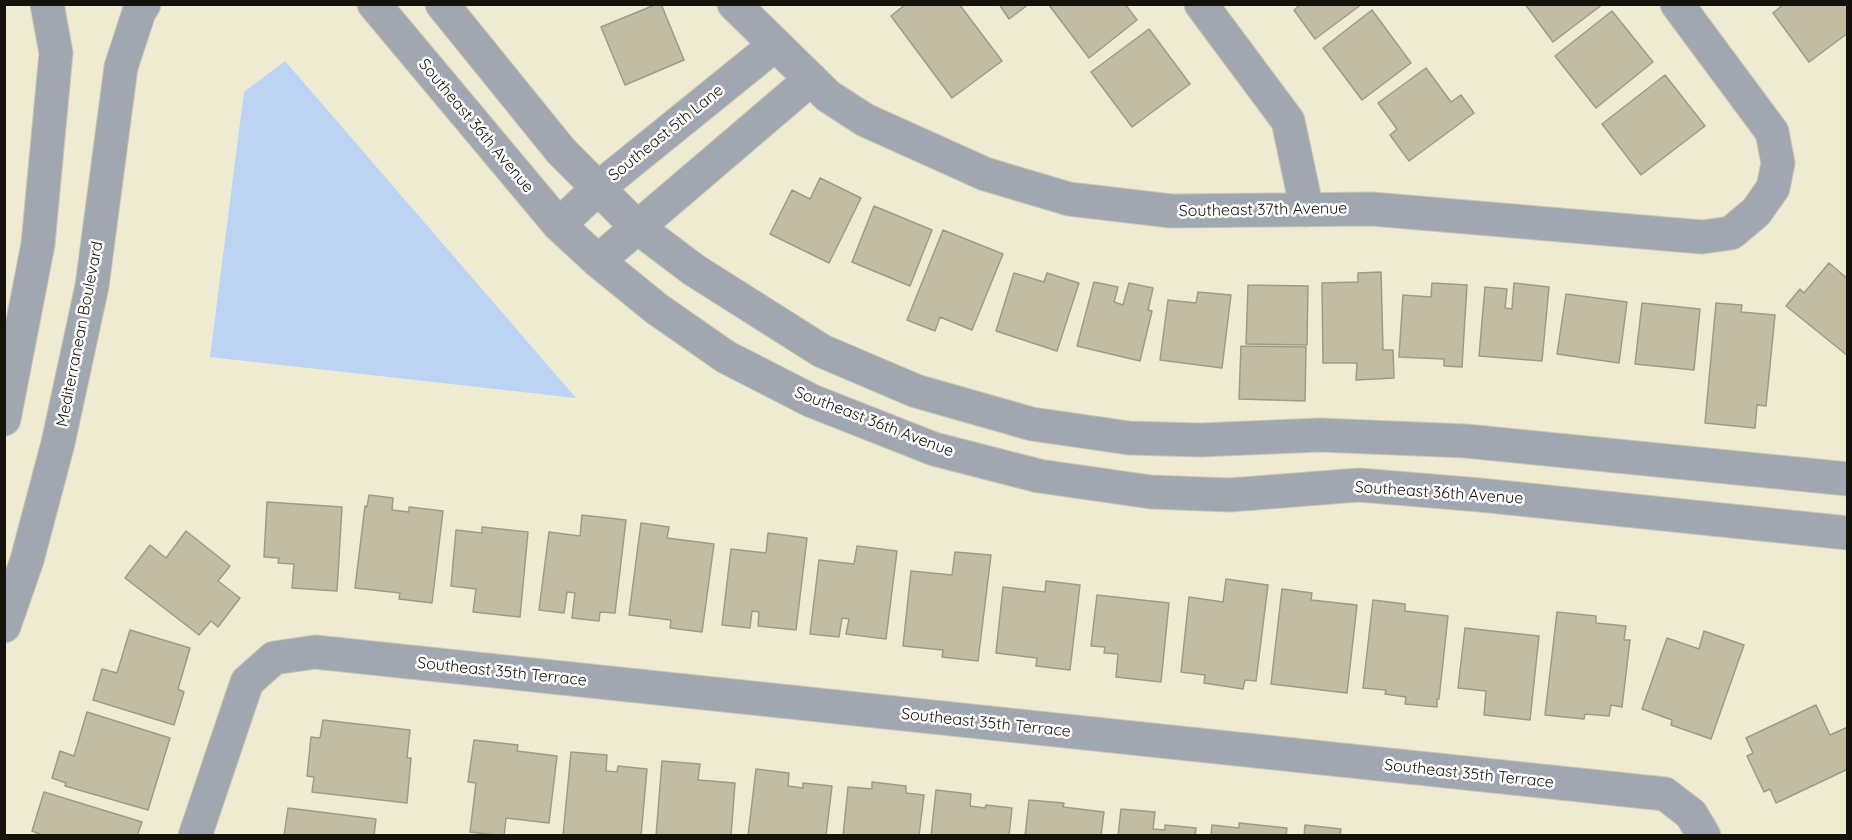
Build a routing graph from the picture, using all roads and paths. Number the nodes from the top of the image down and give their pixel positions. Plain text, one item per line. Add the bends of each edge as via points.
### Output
1 (47, 4) edge
2 (144, 4) edge
3 (374, 4) edge
4 (442, 4) edge
5 (734, 4) edge
6 (1200, 4) edge
7 (1677, 4) edge
8 (775, 45) junction
9 (811, 79) junction
10 (717, 92) junction
11 (749, 131) junction
12 (597, 189) junction
13 (1307, 210) junction
14 (560, 225) junction
15 (637, 227) junction
16 (598, 261) junction
17 (4, 419) edge
18 (1848, 479) edge
19 (1848, 533) edge
20 (4, 626) edge
21 (1697, 825) edge
22 (195, 836) edge

1 - 17 street via 56,53 38,244
2 - 20 street, Mediterranean Boulevard via 121,67 92,285 58,443 27,560
3 - 14 street, Southeast 36th Avenue
4 - 12 street via 561,151
5 - 8 street, Southeast 37th Avenue
6 - 13 street via 1288,121
7 - 13 street, Southeast 37th Avenue via 1772,132 1778,163 1773,188 1756,212 1731,233 1702,237 1372,209
8 - 9 street, Southeast 37th Avenue
8 - 10 street, Southeast 5th Lane
9 - 11 street
9 - 13 street, Southeast 37th Avenue via 828,96 865,120 985,174 1069,199 1171,211
10 - 11 street
10 - 12 street, Southeast 5th Lane
11 - 15 street
12 - 14 street, Southeast 5th Lane
12 - 15 street
14 - 16 street, Southeast 36th Avenue
15 - 16 street
15 - 18 street via 694,270 822,351 916,391 1032,424 1130,438 1200,440 1320,435 1466,441
16 - 19 street, Southeast 36th Avenue via 726,357 812,401 934,449 1039,476 1151,492 1230,495 1359,485
21 - 22 street, Southeast 35th Terrace via 1665,794 315,652 274,658 247,682

